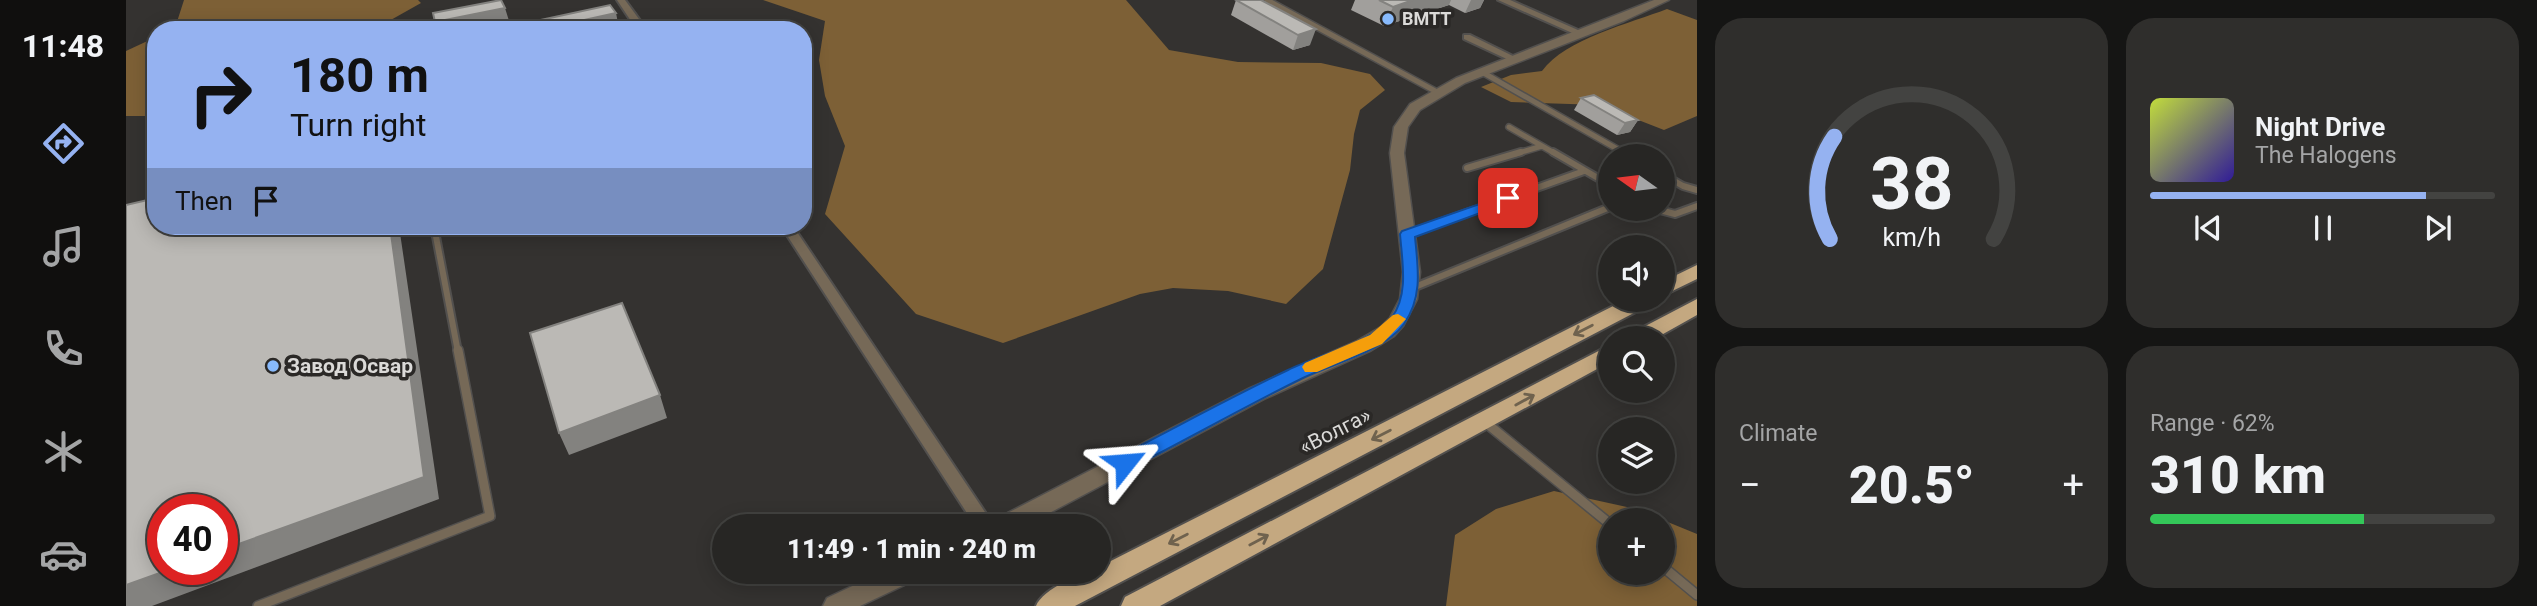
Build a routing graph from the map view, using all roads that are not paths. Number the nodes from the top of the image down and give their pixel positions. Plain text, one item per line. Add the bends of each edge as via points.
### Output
1 (621, 0) edge
2 (1267, 0) edge
3 (1502, 0) edge
4 (1663, 0) edge
5 (636, 21) edge
6 (1582, 34) junction
7 (1467, 37) dead end
8 (1514, 59) junction
9 (1482, 72) junction
10 (1437, 92) junction
11 (1509, 127) dead end
12 (1609, 144) edge
13 (1542, 146) junction
14 (1467, 168) dead end
15 (1584, 171) junction
16 (1598, 179) edge
17 (1675, 180) edge
18 (1697, 190) edge
19 (1697, 206) edge
20 (1598, 212) edge
21 (1675, 215) edge
22 (1407, 234) junction
23 (436, 235) edge
24 (793, 235) edge
25 (1697, 271) edge
26 (1675, 283) edge
27 (1409, 289) junction
28 (1697, 306) edge
29 (1619, 312) edge
30 (1661, 326) edge
31 (1598, 360) edge
32 (1484, 422) junction
33 (977, 514) edge
34 (1027, 514) edge
35 (1598, 514) edge
36 (1675, 577) edge
37 (882, 584) edge
38 (1697, 596) edge
39 (258, 606) edge
40 (835, 606) edge
41 (1049, 606) edge
42 (1133, 606) edge

1 - 5 street
2 - 10 lane
3 - 6 street
4 - 6 street
6 - 8 street
7 - 8 street
8 - 9 street
9 - 10 street
9 - 12 lane
10 - 22 street via 1413,109 1399,136 1397,167
11 - 13 lane
13 - 14 lane
13 - 15 lane
15 - 16 lane
15 - 22 lane
17 - 18 lane
19 - 21 lane
20 - 27 lane
22 - 27 street
23 - 39 lane via 491,516
24 - 33 street
25 - 26 highway
27 - 34 street via 1408,303 1397,322 1376,339 1296,373
28 - 30 highway
29 -> 41 highway, «Волга»
32 -> 31 highway
32 - 35 lane
42 -> 32 highway
36 - 38 lane
37 - 40 street

